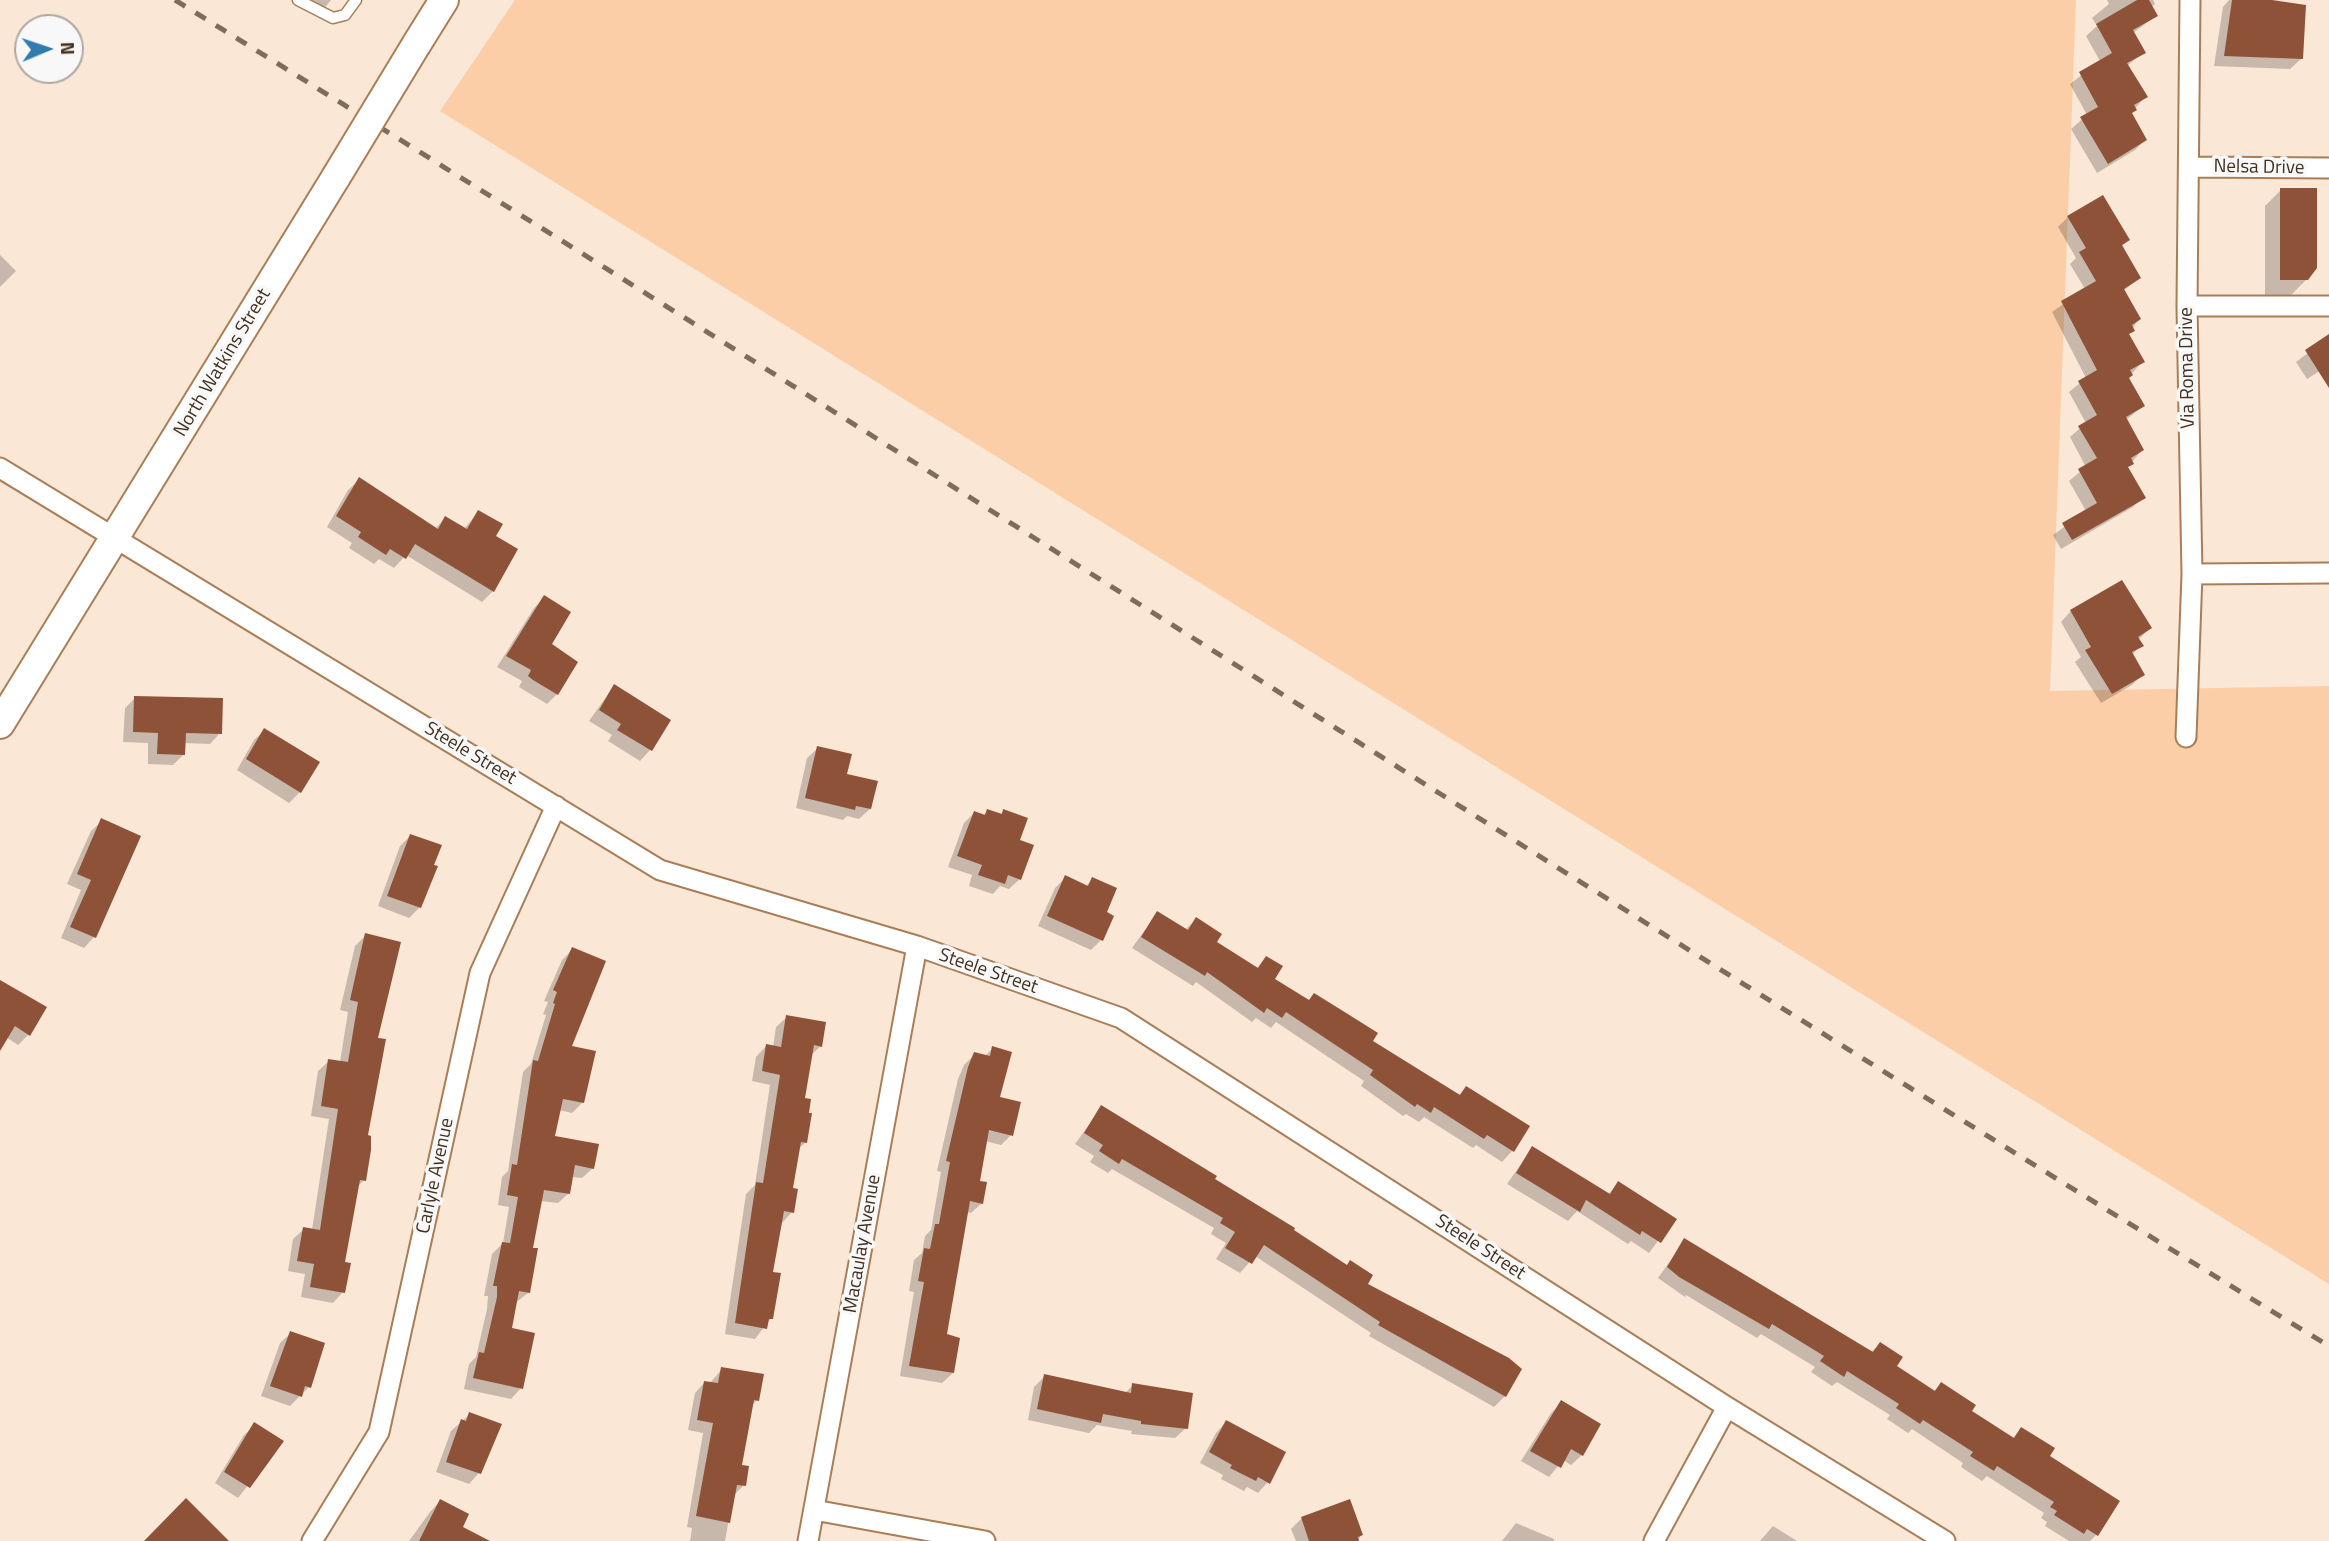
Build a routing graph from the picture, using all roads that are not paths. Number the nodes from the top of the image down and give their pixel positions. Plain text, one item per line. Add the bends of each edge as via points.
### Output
1 (298, 0) edge
2 (356, 0) edge
3 (444, 0) edge
4 (2190, 0) edge
5 (2189, 167) junction
6 (2329, 168) edge
7 (2187, 306) junction
8 (2329, 306) edge
9 (0, 468) edge
10 (116, 539) junction
11 (2329, 573) edge
12 (2192, 574) junction
13 (0, 724) edge
14 (2186, 737) dead end
15 (556, 806) junction
16 (917, 946) junction
17 (1727, 1406) junction
18 (814, 1510) junction
19 (312, 1541) edge
20 (808, 1541) edge
21 (985, 1541) edge
22 (1654, 1541) edge
23 (1945, 1541) edge

1 - 2 lane via 333,18 345,15
3 - 10 main road, North Watkins Street, bridge
4 - 5 street, Via Roma Drive
5 - 6 street, Nelsa Drive
5 - 7 street, Via Roma Drive
7 - 8 street
7 - 12 street, Via Roma Drive
9 - 10 street, Steele Street
10 - 13 main road, North Watkins Street
10 - 15 street, Steele Street
11 - 12 street
12 - 14 street, Via Roma Drive
15 - 16 street, Steele Street via 660,870
15 - 19 street, Carlyle Avenue via 480,973 379,1432
16 - 17 street, Steele Street via 1121,1018
16 - 18 street, Macaulay Avenue
17 - 22 street
17 - 23 street, Steele Street
18 - 20 street, Macaulay Avenue
18 - 21 street

